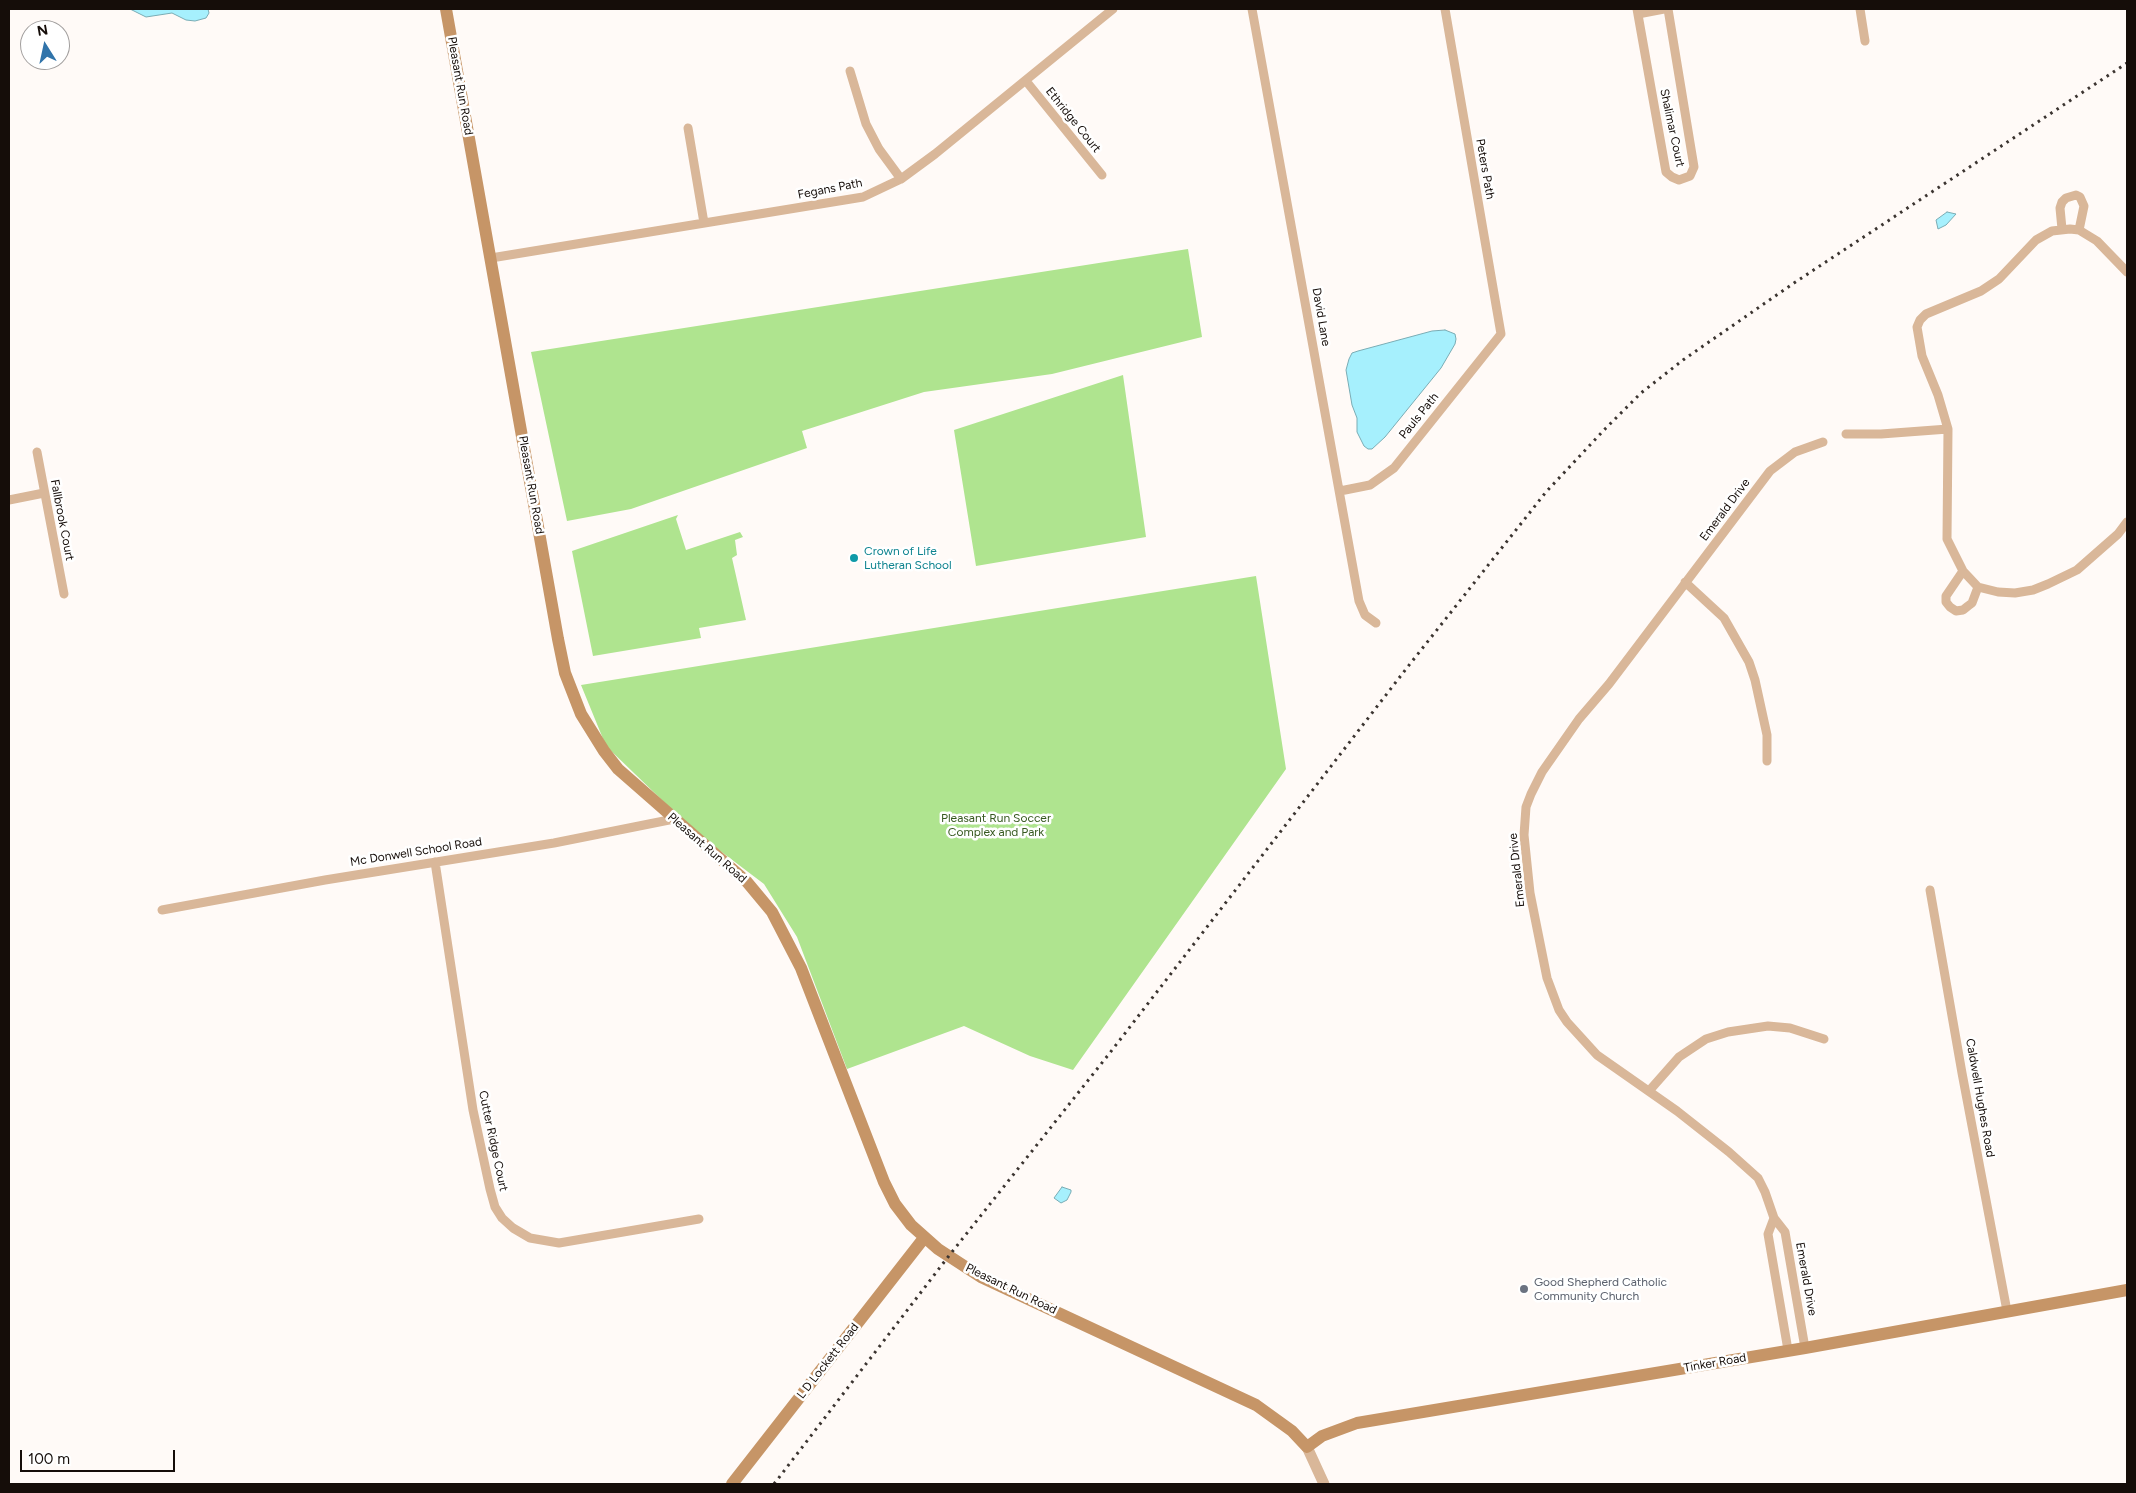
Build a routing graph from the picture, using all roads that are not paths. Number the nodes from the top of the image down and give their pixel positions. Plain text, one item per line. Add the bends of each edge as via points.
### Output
1 (446, 9) edge
2 (1113, 9) edge
3 (1252, 9) edge
4 (1445, 9) edge
5 (1666, 9) edge
6 (1860, 9) edge
7 (1637, 11) edge
8 (1865, 41) dead end
9 (850, 71) dead end
10 (1026, 81) junction
11 (688, 128) dead end
12 (1102, 176) dead end
13 (901, 179) junction
14 (704, 223) junction
15 (2062, 229) junction
16 (2079, 230) junction
17 (492, 258) junction
18 (2127, 272) edge
19 (1501, 334) joint
20 (1948, 429) junction
21 (1846, 434) dead end
22 (1823, 442) dead end
23 (36, 452) dead end
24 (1340, 491) junction
25 (44, 493) junction
26 (9, 500) edge
27 (2127, 522) edge
28 (1963, 571) junction
29 (1686, 582) junction
30 (1978, 587) junction
31 (64, 594) dead end
32 (1376, 623) dead end
33 (1767, 761) dead end
34 (674, 819) junction
35 (435, 862) junction
36 (1930, 890) dead end
37 (162, 910) dead end
38 (1824, 1039) dead end
39 (1649, 1091) junction
40 (1774, 1218) junction
41 (699, 1219) dead end
42 (924, 1238) junction
43 (2127, 1290) edge
44 (2007, 1311) junction
45 (1805, 1348) junction
46 (1788, 1350) junction
47 (1307, 1447) junction
48 (732, 1484) edge
49 (1324, 1484) edge

1 - 17 main road, Pleasant Run Road
2 - 10 street, Fegans Path
3 - 24 street, David Lane
4 - 19 street, Peters Path
5 - 7 street, Shalimar Court
5 - 7 street, Shalimar Court via 1694,167 1690,176 1679,180 1666,172
6 - 8 street
9 - 13 street via 866,124
10 - 12 street, Ethridge Court
10 - 13 street, Fegans Path
11 - 14 street
13 - 14 street, Fegans Path via 863,197
14 - 17 street, Fegans Path
15 - 16 street
15 - 16 street via 2062,202 2076,195 2084,206
15 - 20 street via 2036,240 1999,279 1981,291 1943,306 1920,320 1917,335 1922,356
16 - 18 street via 2097,241
17 - 34 main road, Pleasant Run Road via 565,673 581,714 604,751 631,782
19 - 24 street, Pauls Path via 1394,468 1370,485
20 - 21 street
20 - 28 street via 1947,539
22 - 29 street, Emerald Drive via 1795,452 1770,470
23 - 25 street, Fallbrook Court
24 - 32 street, David Lane via 1359,601 1365,615
25 - 26 street
25 - 31 street, Fallbrook Court
27 - 30 street via 2077,570 2048,584 2014,593
28 - 30 street
28 - 30 street via 1946,596 1950,607 1956,611 1968,606
29 - 33 street via 1724,618 1749,662 1766,735
29 - 39 street, Emerald Drive via 1579,719 1542,772 1531,794 1524,835 1530,893 1552,995 1567,1022 1597,1054
34 - 35 street, Mc Donwell School Road
34 - 42 main road, Pleasant Run Road via 747,882 772,912 801,968 884,1182 895,1204
35 - 37 street, Mc Donwell School Road
35 - 41 street, Cutter Ridge Court via 473,1110 490,1189 502,1218 530,1238 559,1243
36 - 44 street, Caldwell Hughes Road
38 - 39 street via 1790,1028 1761,1027 1728,1032 1706,1039 1679,1057
39 - 40 street, Emerald Drive via 1758,1178
40 - 45 street, Emerald Drive via 1785,1232
40 - 46 street via 1768,1234
42 - 47 main road, Pleasant Run Road via 981,1278 1256,1405 1292,1430
42 - 48 main road, L D Lockett Road
43 - 44 main road, Tinker Road
44 - 45 main road, Tinker Road
45 - 46 main road, Tinker Road
46 - 47 main road, Tinker Road via 1356,1423 1322,1436
47 - 49 street, Pleasant Run Road

